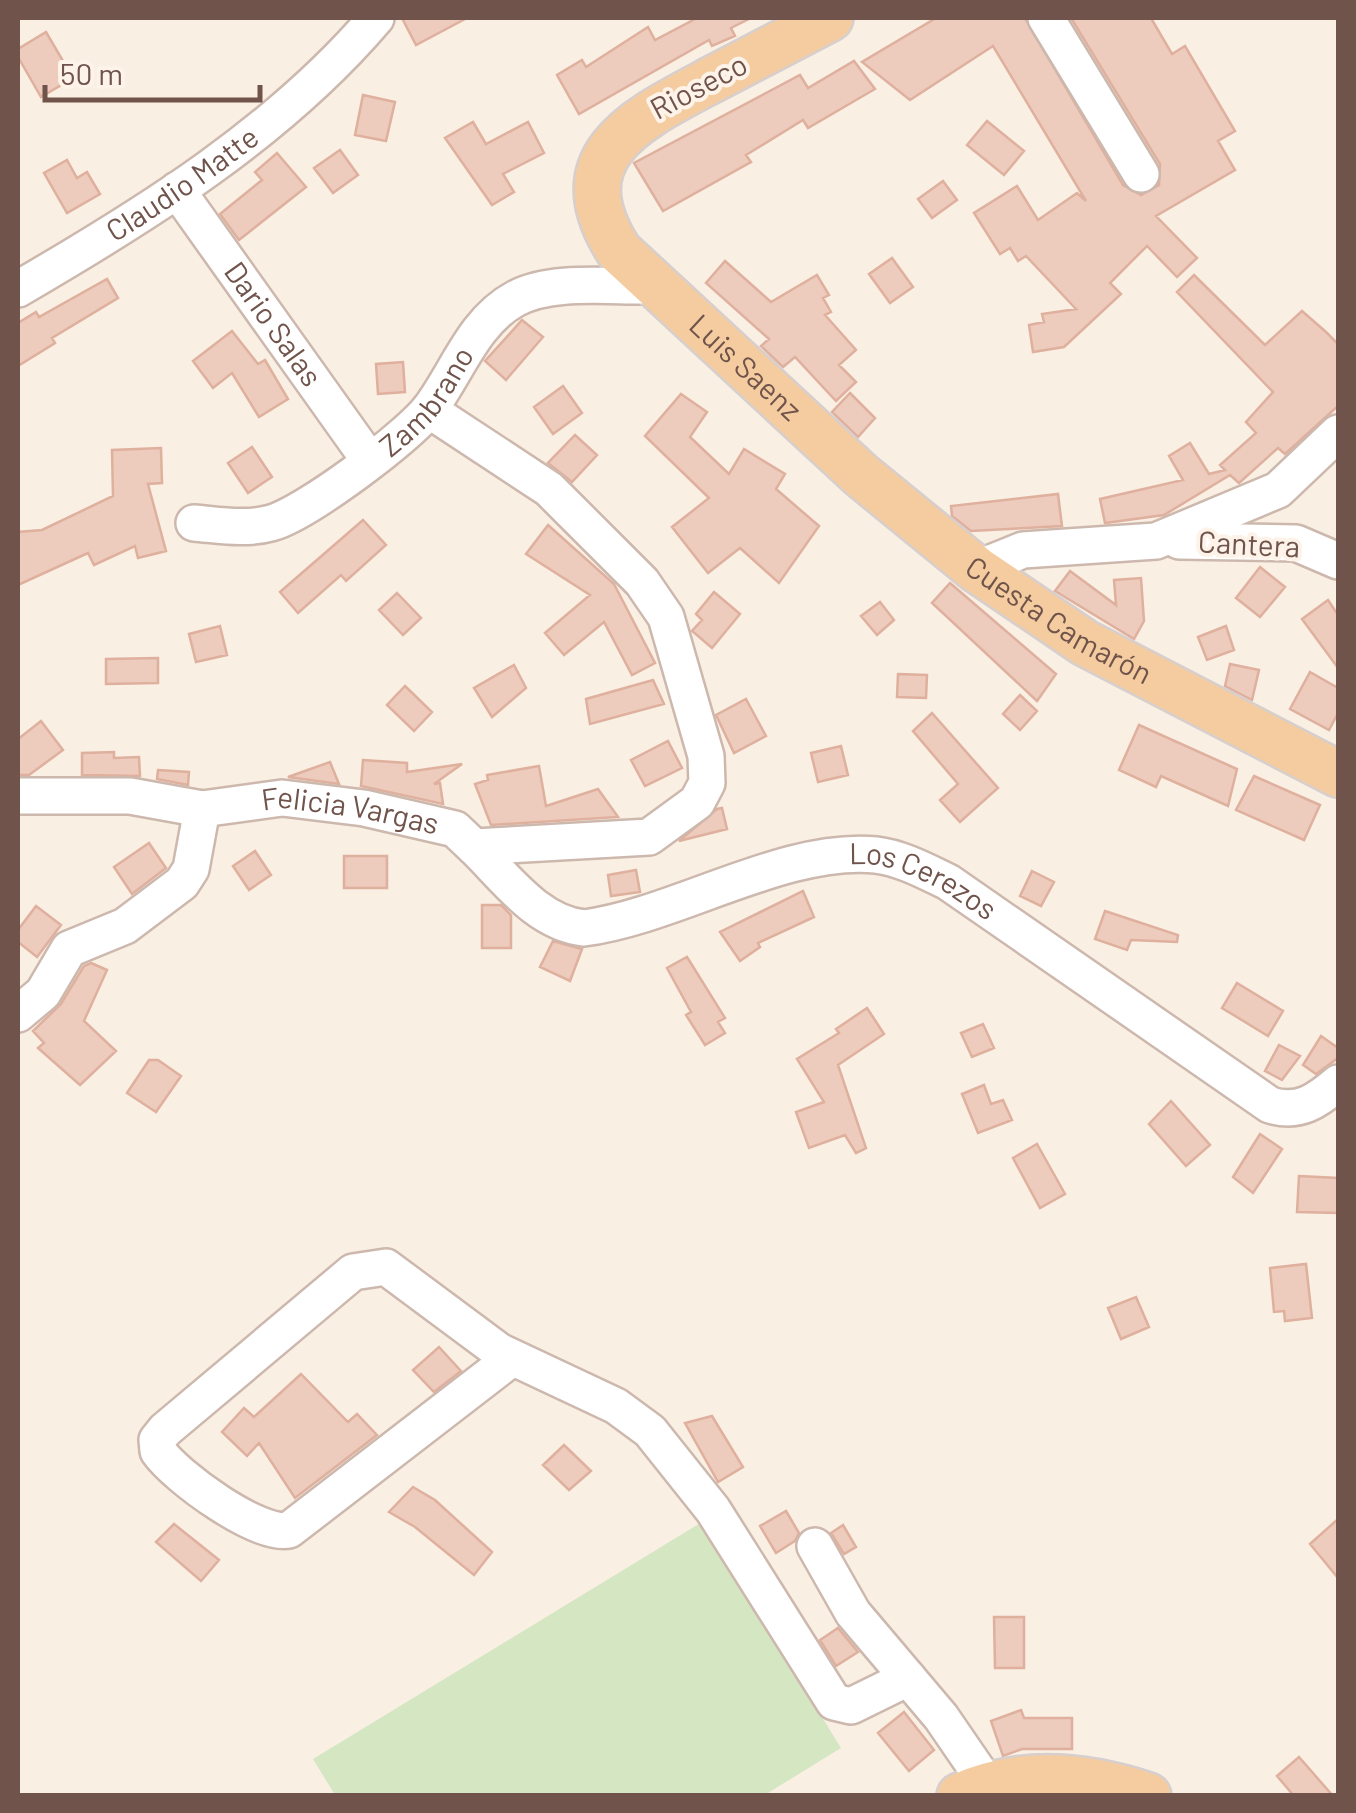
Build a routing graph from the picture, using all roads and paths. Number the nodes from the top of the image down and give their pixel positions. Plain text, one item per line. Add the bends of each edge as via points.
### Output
1 (376, 18) edge
2 (830, 18) edge
3 (1046, 18) edge
4 (624, 132) joint
5 (1141, 174) dead end
6 (176, 190) junction
7 (651, 286) junction
8 (18, 289) edge
9 (430, 410) junction
10 (1338, 432) edge
11 (370, 461) junction
12 (194, 523) dead end
13 (1156, 541) junction
14 (1338, 561) edge
15 (976, 569) junction
16 (1338, 774) edge
17 (18, 796) edge
18 (202, 809) junction
19 (474, 847) junction
20 (18, 1014) edge
21 (1338, 1083) edge
22 (512, 1358) junction
23 (814, 1546) dead end
24 (908, 1678) junction
25 (973, 1790) edge
26 (1148, 1796) edge

1 - 6 street, Claudio Matte via 302,97
2 - 4 main road, Rioseco
3 - 5 street
4 - 7 main road, Luis Saenz via 598,175 599,209 619,251
6 - 8 street, Claudio Matte
6 - 11 street, Dario Salas
7 - 9 street, Zambrano via 516,297 479,333
7 - 15 main road, Luis Saenz
9 - 11 street, Zambrano
9 - 19 street, Felicia Vargas via 549,489 642,582 666,617 706,756 707,783 697,802 649,837
10 - 13 street, Cuesta Camarón via 1278,490
11 - 12 street, Zambrano via 289,517 252,527
13 - 14 street, Cantera via 1296,543
13 - 15 street, Cuesta Camarón via 1023,550
15 - 16 main road, Cuesta Camarón via 1085,643
17 - 18 street, Felicia Vargas via 130,796
18 - 19 street, Felicia Vargas via 282,798 364,808 454,829
18 - 20 street via 191,870 182,883 125,926 69,948 43,993
19 - 21 street, Los Cerezos via 538,910 584,928 814,860 877,855 910,864 948,882 1270,1105 1313,1104
22 - 22 street via 396,1271 364,1267 165,1430 158,1451 249,1522 271,1532 289,1530
22 - 24 street via 616,1406 671,1452 834,1702 859,1704
23 - 24 street via 853,1613
24 - 25 street
25 - 26 main road via 1054,1777

